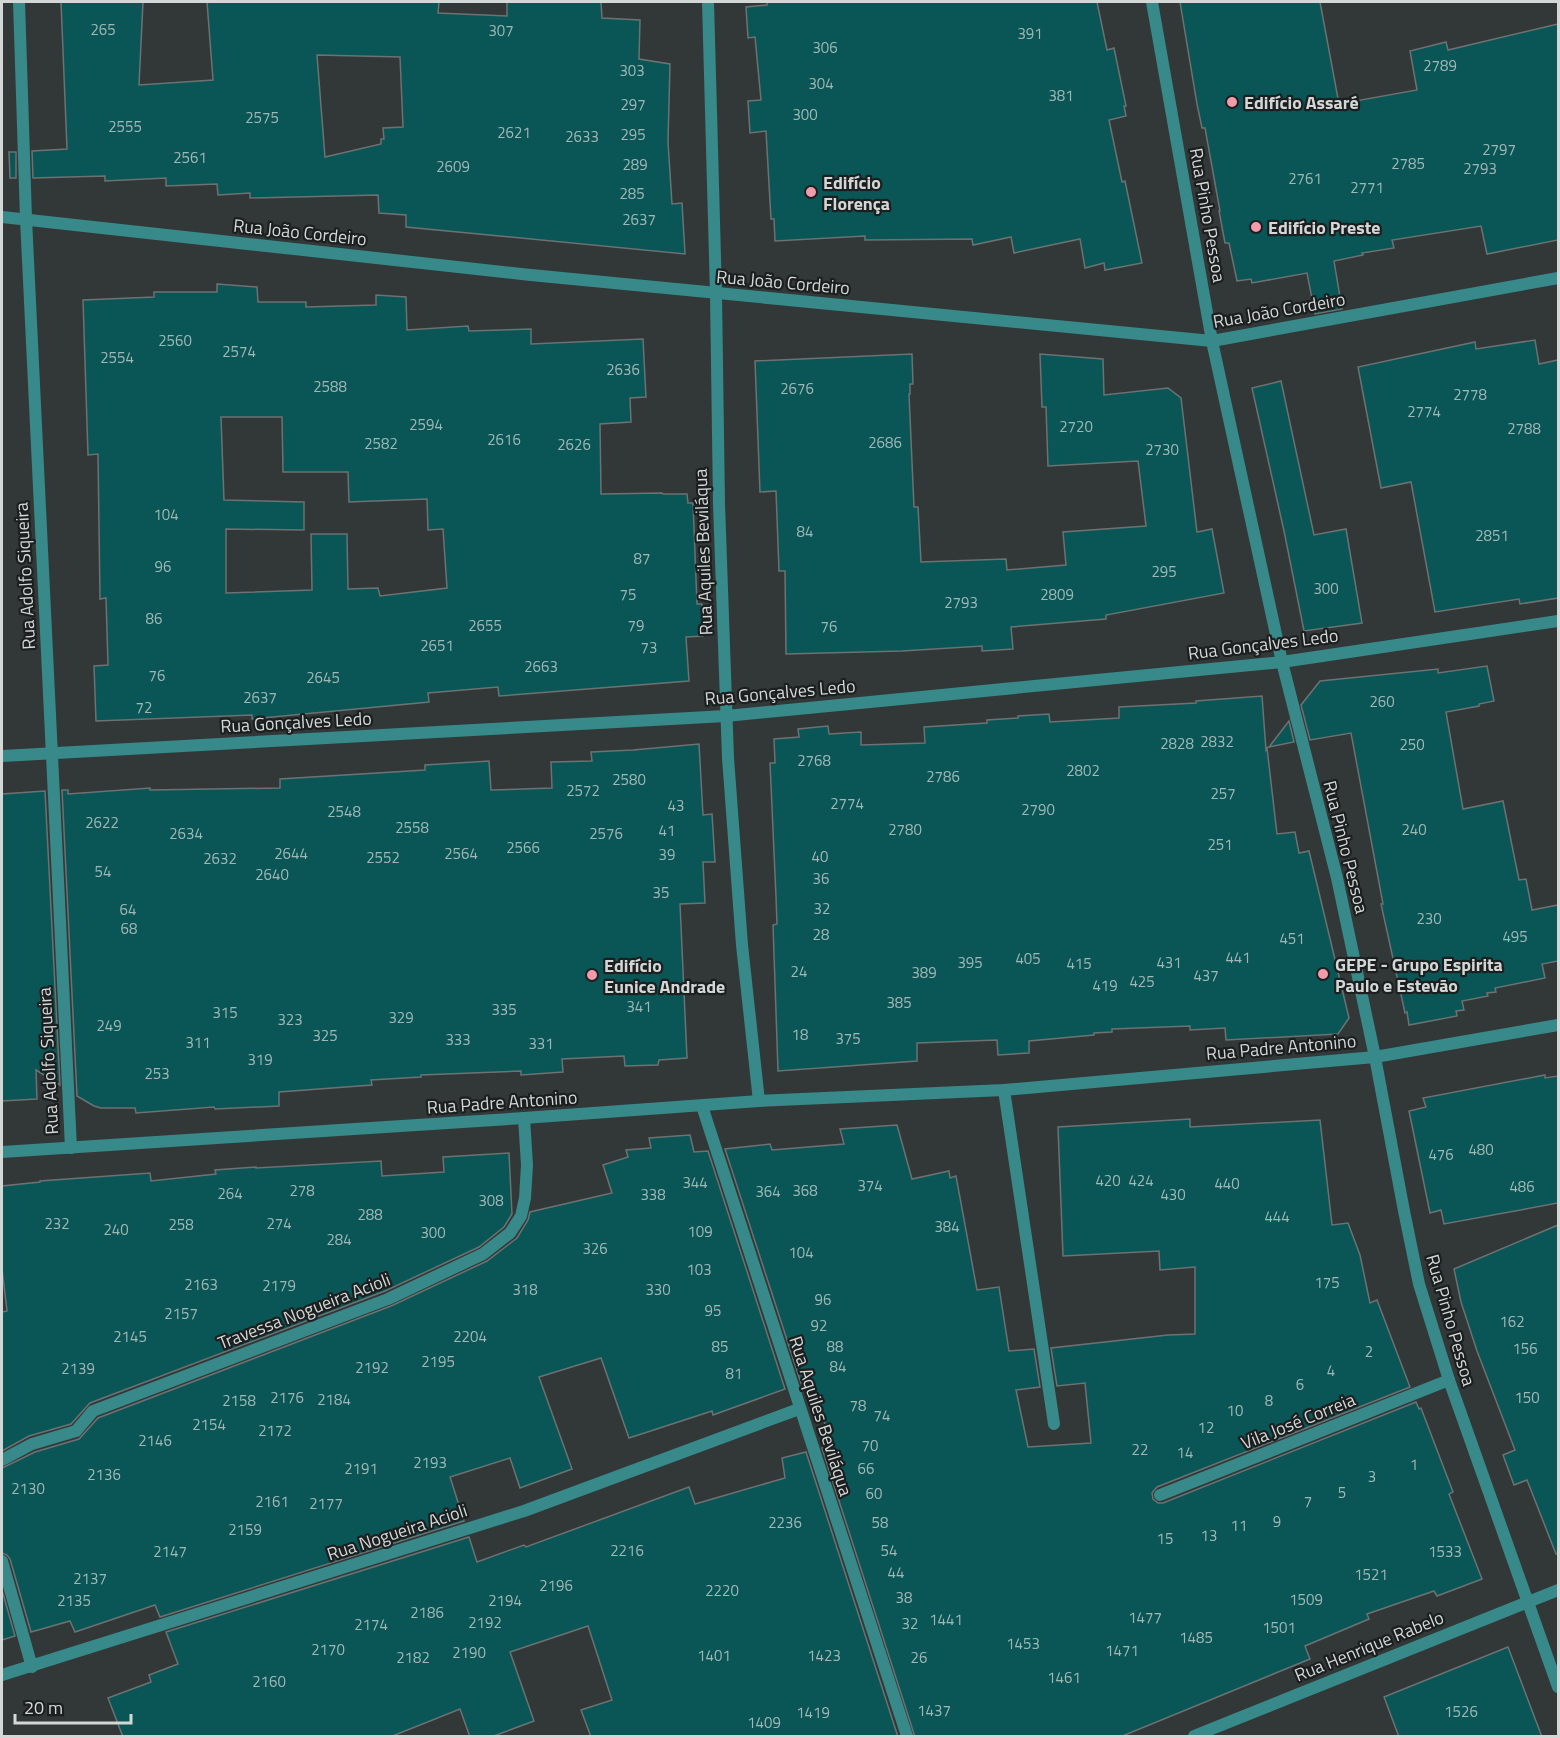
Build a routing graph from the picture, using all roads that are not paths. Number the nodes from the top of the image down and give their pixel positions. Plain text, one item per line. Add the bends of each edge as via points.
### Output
1 (19, 2) edge
2 (708, 2) edge
3 (1152, 2) edge
4 (2, 217) edge
5 (26, 219) junction
6 (1558, 278) edge
7 (716, 294) junction
8 (1212, 341) junction
9 (1558, 621) edge
10 (1282, 662) junction
11 (726, 716) junction
12 (51, 753) junction
13 (2, 756) edge
14 (1558, 1024) edge
15 (1375, 1057) junction
16 (1004, 1090) junction
17 (759, 1101) junction
18 (702, 1106) junction
19 (525, 1118) junction
20 (71, 1148) junction
21 (2, 1152) edge
22 (1449, 1380) junction
23 (799, 1409) junction
24 (1054, 1424) dead end
25 (2, 1460) edge
26 (1160, 1495) dead end
27 (2, 1561) edge
28 (1558, 1590) edge
29 (1527, 1602) junction
30 (32, 1667) junction
31 (2, 1675) edge
32 (1558, 1687) edge
33 (907, 1737) edge
34 (1194, 1737) edge

1 - 5 street, Rua Adolfo Siqueira
2 - 7 street, Rua Aquiles Beviláqua
3 - 8 street, Rua Pinho Pessoa
4 - 5 street, Rua João Cordeiro
5 - 7 street, Rua João Cordeiro
5 - 12 street, Rua Adolfo Siqueira
6 - 8 street, Rua João Cordeiro
7 - 8 street, Rua João Cordeiro
7 - 11 street, Rua Aquiles Beviláqua
8 - 10 street, Rua Pinho Pessoa
9 - 10 street, Rua Gonçalves Ledo
10 - 11 street, Rua Gonçalves Ledo
10 - 15 street, Rua Pinho Pessoa via 1337,878
11 - 12 street, Rua Gonçalves Ledo
11 - 17 street, Rua Aquiles Beviláqua via 742,945
12 - 13 street, Rua Gonçalves Ledo
12 - 20 street, Rua Adolfo Siqueira
14 - 15 street, Rua Padre Antonino
15 - 16 street, Rua Padre Antonino
15 - 22 street, Rua Pinho Pessoa via 1419,1284
16 - 17 street, Rua Padre Antonino
16 - 24 street
17 - 18 street, Rua Padre Antonino
18 - 19 street, Rua Padre Antonino
18 - 23 street, Rua Aquiles Beviláqua
19 - 20 street, Rua Padre Antonino
19 - 25 street, Travessa Nogueira Acioli via 527,1165 521,1216 510,1233 483,1254 388,1299 93,1411 76,1431 32,1444
20 - 21 street, Rua Padre Antonino
22 - 26 street, Vila José Correia
22 - 29 street, Rua Pinho Pessoa
23 - 30 street, Rua Nogueira Acioli via 524,1510
23 - 33 street, Rua Aquiles Beviláqua
27 - 30 street
28 - 29 street, Rua Henrique Rabelo
29 - 32 street, Rua Pinho Pessoa
29 - 34 street, Rua Henrique Rabelo
30 - 31 street, Rua Nogueira Acioli

